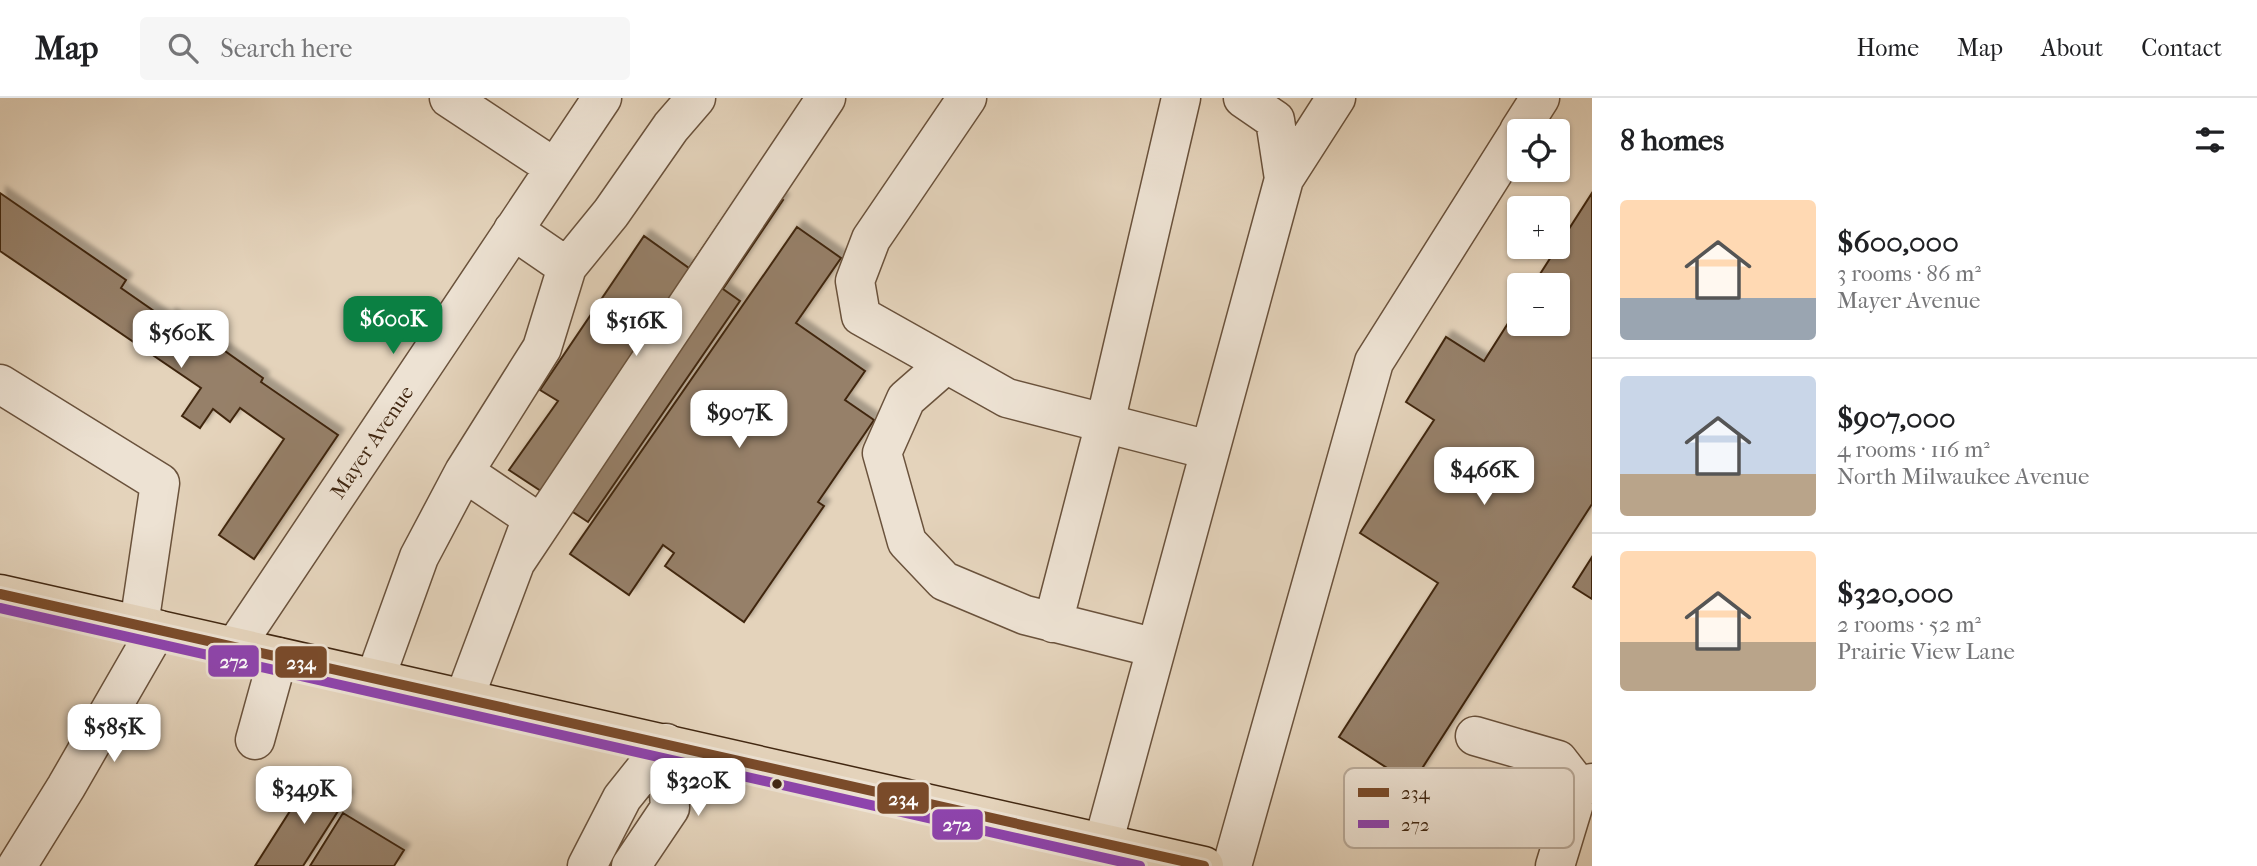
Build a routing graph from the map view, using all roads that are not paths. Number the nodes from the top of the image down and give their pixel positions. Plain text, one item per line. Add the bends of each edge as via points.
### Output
1 (449, 98) edge
2 (602, 98) edge
3 (669, 98) edge
4 (696, 98) edge
5 (826, 98) edge
6 (967, 98) edge
7 (1181, 98) edge
8 (1243, 98) edge
9 (1336, 98) edge
10 (1540, 98) edge
11 (1527, 119) edge
12 (1507, 151) edge
13 (555, 169) junction
14 (1284, 178) junction
15 (513, 230) junction
16 (568, 267) junction
17 (946, 364) junction
18 (0, 383) edge
19 (1105, 423) junction
20 (1209, 450) junction
21 (464, 472) junction
22 (517, 560) junction
23 (0, 594) edge
24 (1054, 623) junction
25 (148, 627) junction
26 (234, 648) junction
27 (1156, 648) junction
28 (278, 657) junction
29 (375, 679) junction
30 (464, 699) junction
31 (1475, 736) dead end
32 (254, 740) dead end
33 (666, 743) junction
34 (1567, 768) edge
35 (1586, 785) edge
36 (1574, 816) edge
37 (1103, 844) junction
38 (1562, 848) edge
39 (17, 866) edge
40 (587, 866) edge
41 (631, 866) edge
42 (1203, 866) edge
43 (1232, 866) edge
44 (1555, 866) edge

1 - 13 street
2 - 13 street, Mayer Avenue
3 - 16 street via 591,212
4 - 16 street
5 - 22 street
6 - 17 street via 871,239 855,281 861,316
7 - 19 street
8 - 14 street via 1275,120
9 - 14 street
10 - 11 street
12 - 43 street via 1374,362
13 - 15 street, Mayer Avenue
14 - 20 street
15 - 16 street
15 - 26 street, Mayer Avenue
16 - 21 street via 542,348
17 - 19 street via 1007,398
17 - 24 street via 906,399 882,453 907,542 944,581
18 - 25 street via 160,483
19 - 20 street
19 - 24 street
20 - 27 street
21 - 22 street via 531,518
21 - 29 street via 419,557
22 - 30 street
23 - 25 main road
24 - 27 street
25 - 26 main road
25 - 39 street via 66,787
26 - 28 main road
27 - 37 street
28 - 29 main road
28 - 32 street
29 - 30 main road
30 - 33 main road
31 - 34 street via 1558,760
33 - 37 main road
33 - 40 street via 622,798
33 - 41 street via 670,808
35 - 36 street
37 - 42 main road
38 - 44 street

